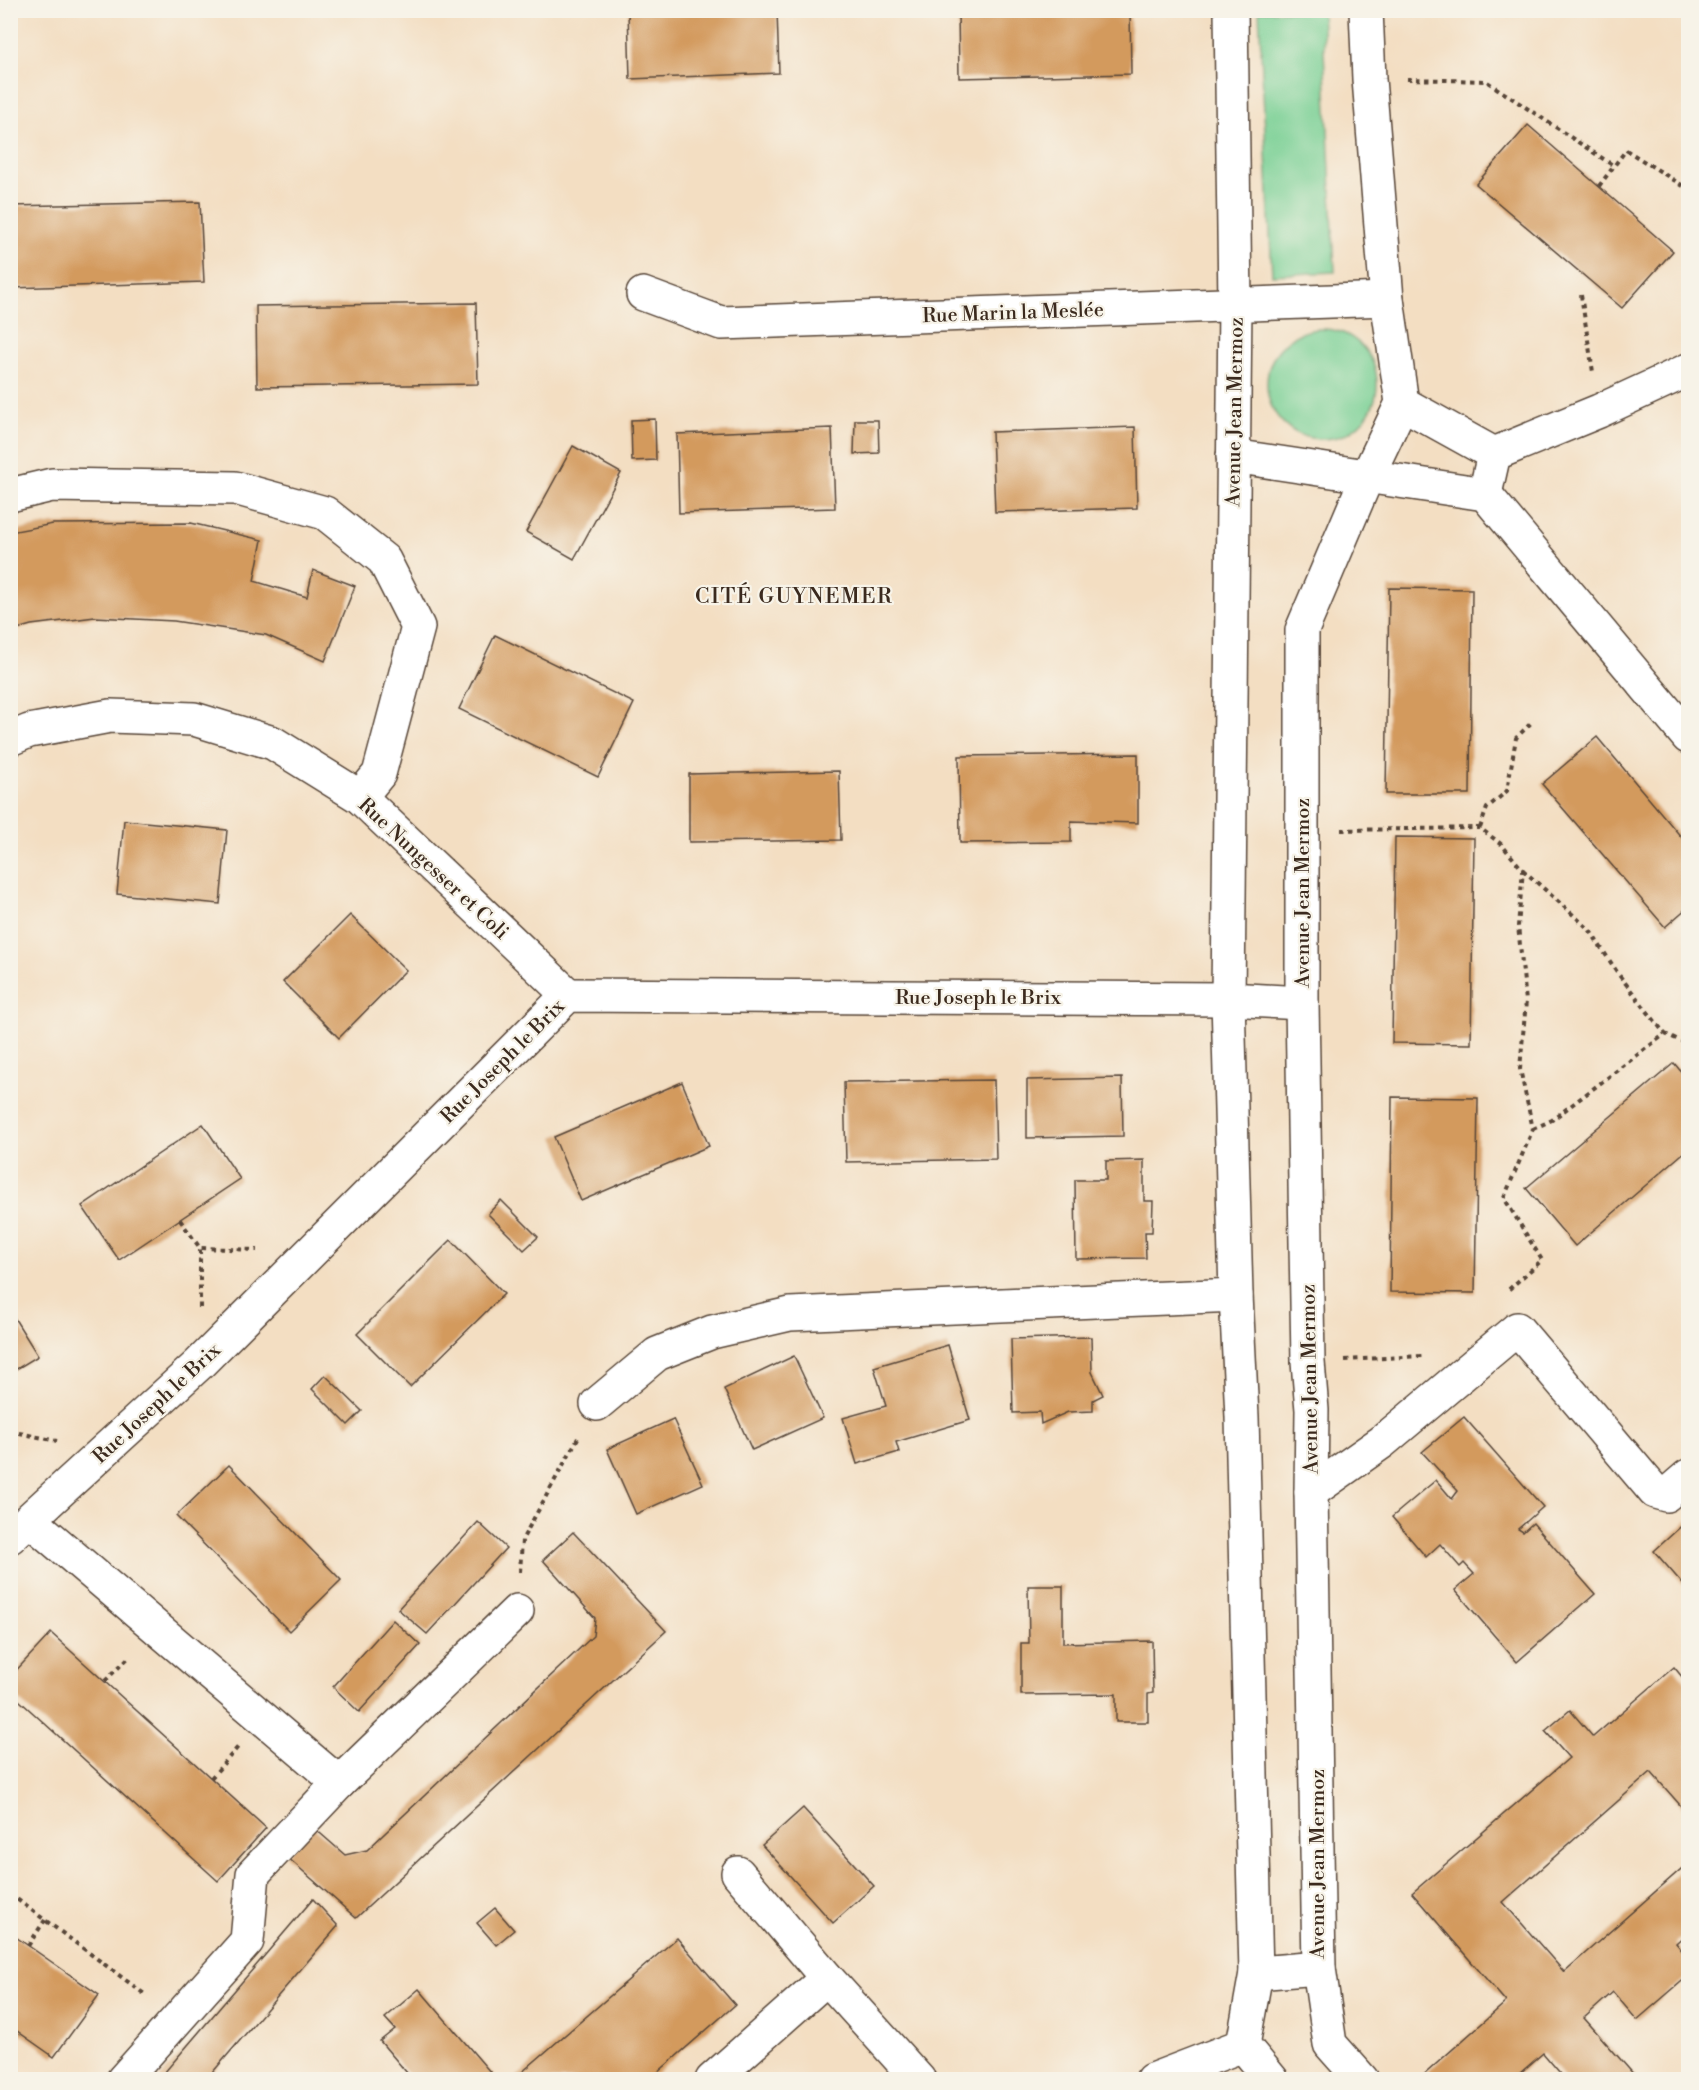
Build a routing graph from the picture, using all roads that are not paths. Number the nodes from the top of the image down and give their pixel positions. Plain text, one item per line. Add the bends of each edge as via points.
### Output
1 (1231, 10) edge
2 (1366, 10) edge
3 (643, 294) dead end
4 (1387, 299) junction
5 (1235, 303) junction
6 (1689, 370) edge
7 (1402, 403) junction
8 (1494, 454) junction
9 (1233, 456) junction
10 (1367, 477) junction
11 (1485, 494) junction
12 (10, 495) edge
13 (1689, 737) edge
14 (10, 739) edge
15 (360, 797) junction
16 (568, 995) junction
17 (1228, 999) junction
18 (1302, 1003) junction
19 (1236, 1295) junction
20 (597, 1404) road end
21 (1689, 1476) edge
22 (1311, 1492) junction
23 (20, 1528) edge
24 (517, 1611) road end
25 (339, 1783) junction
26 (738, 1873) dead end
27 (1319, 1968) junction
28 (1256, 1973) junction
29 (827, 1978) junction
30 (1243, 2046) junction
31 (123, 2079) edge
32 (712, 2079) edge
33 (919, 2079) edge
34 (1152, 2079) edge
35 (1272, 2079) edge
36 (1362, 2079) edge

1 - 5 street, Avenue Jean Mermoz
2 - 4 street
3 - 5 street, Rue Marin la Meslée via 721,323
4 - 5 street, Rue Marin la Meslée
4 - 7 street
5 - 9 street, Avenue Jean Mermoz
6 - 8 street
7 - 8 street
7 - 10 street, Avenue Jean Mermoz
8 - 11 street
9 - 10 street
9 - 17 street, Avenue Jean Mermoz
10 - 11 street
10 - 18 street, Avenue Jean Mermoz via 1302,630
11 - 13 street
12 - 15 street via 52,485 235,488 325,513 384,560 418,627 379,774
14 - 15 street, Rue Nungesser et Coli via 29,731 110,716 194,719 273,743
15 - 16 street, Rue Nungesser et Coli
16 - 17 street, Rue Joseph le Brix
16 - 23 street, Rue Joseph le Brix via 200,1364
17 - 18 street, Rue Joseph le Brix
17 - 19 street, Avenue Jean Mermoz
18 - 22 street, Avenue Jean Mermoz
19 - 20 street via 790,1314 712,1332 657,1354
19 - 28 street, Avenue Jean Mermoz
21 - 22 street via 1666,1495 1655,1492 1517,1329 1382,1442
22 - 27 street, Avenue Jean Mermoz
23 - 25 street
24 - 25 street
25 - 31 street via 253,1874 247,1941
26 - 29 street
27 - 28 street, Avenue Jean Mermoz
27 - 36 street via 1330,2044
28 - 30 street
29 - 32 street
29 - 33 street
30 - 34 street
30 - 35 street

